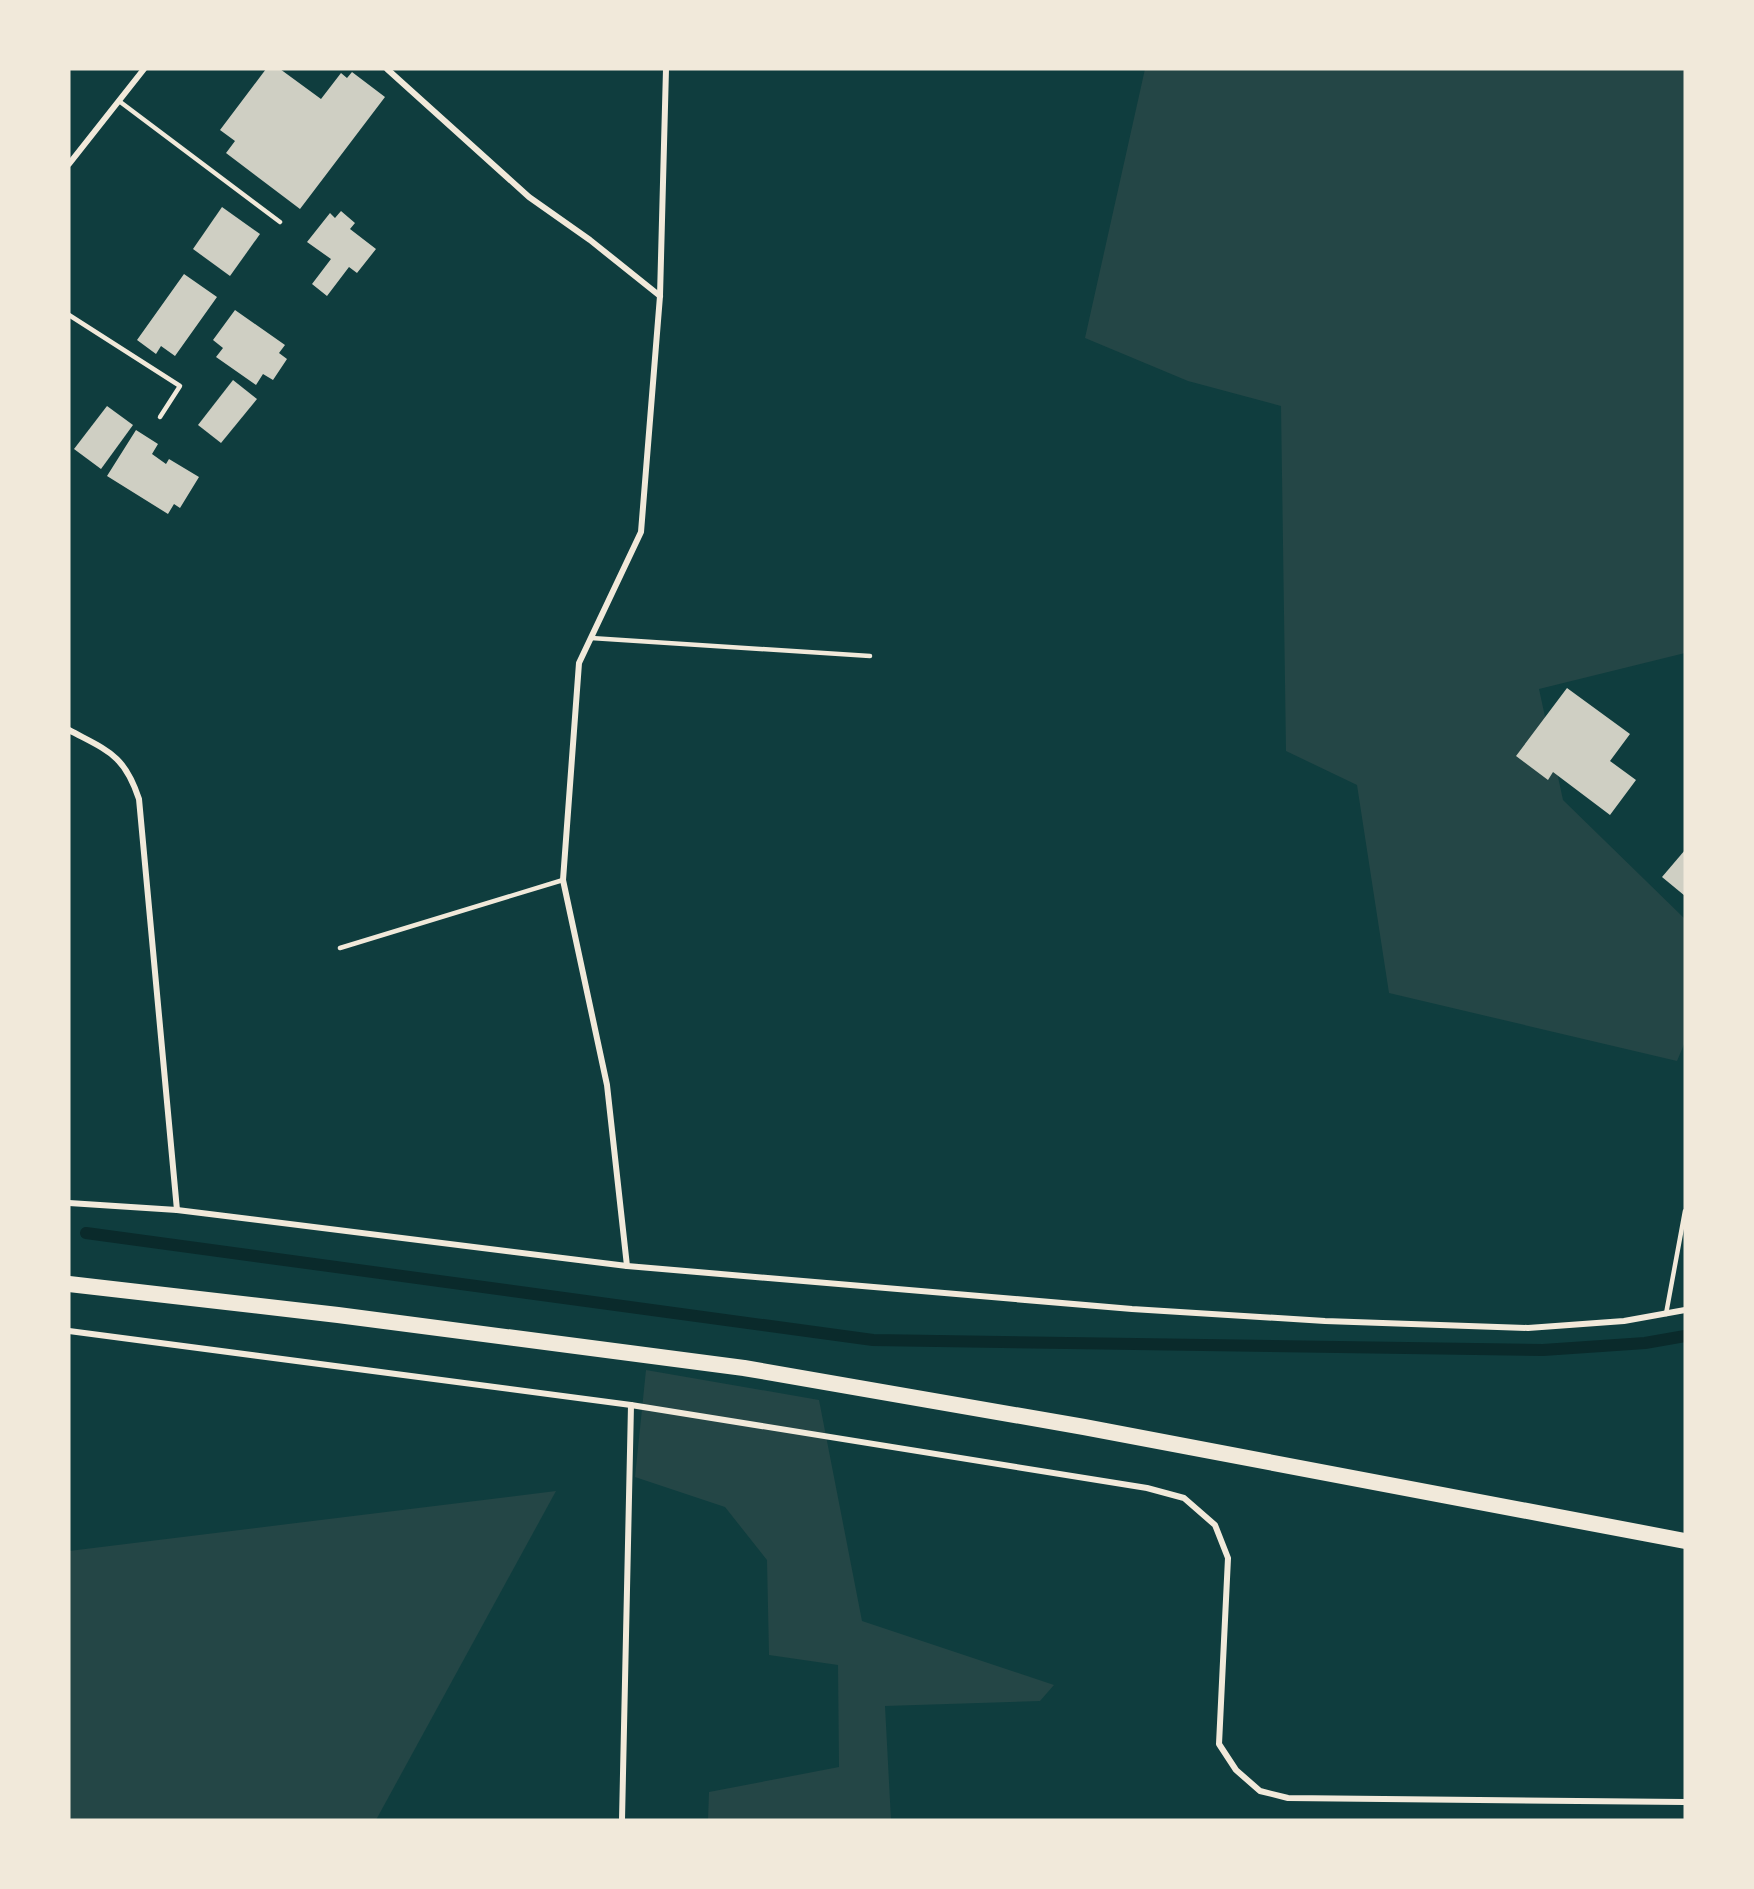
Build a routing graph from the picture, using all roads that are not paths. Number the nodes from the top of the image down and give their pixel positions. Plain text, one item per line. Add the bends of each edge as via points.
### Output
1 (144, 69) edge
2 (387, 69) edge
3 (666, 69) edge
4 (119, 101) junction
5 (69, 164) edge
6 (280, 222) dead end
7 (660, 296) junction
8 (69, 315) edge
9 (160, 417) dead end
10 (591, 638) junction
11 (870, 656) dead end
12 (69, 730) edge
13 (563, 880) junction
14 (340, 948) dead end
15 (69, 1203) edge
16 (177, 1210) junction
17 (1685, 1211) edge
18 (627, 1266) junction
19 (69, 1284) edge
20 (1685, 1310) edge
21 (1666, 1314) junction
22 (69, 1330) edge
23 (631, 1405) junction
24 (1685, 1541) edge
25 (1685, 1802) edge
26 (622, 1820) edge

1 - 4 street
2 - 7 street via 530,197
3 - 7 street
4 - 5 street
4 - 6 lane
7 - 10 street via 641,531
8 - 9 lane via 180,386
10 - 11 lane
10 - 13 street via 579,663
12 - 16 street via 114,754 130,773 139,799
13 - 14 lane
13 - 18 street via 607,1085
15 - 16 street
16 - 18 street
17 - 21 lane
18 - 21 street via 1132,1309 1325,1321 1528,1328
19 - 24 highway via 744,1368 1084,1427
20 - 21 street
22 - 23 street
23 - 25 street via 1146,1488 1184,1498 1215,1525 1227,1558 1219,1744 1236,1770 1260,1791 1288,1798
23 - 26 street

